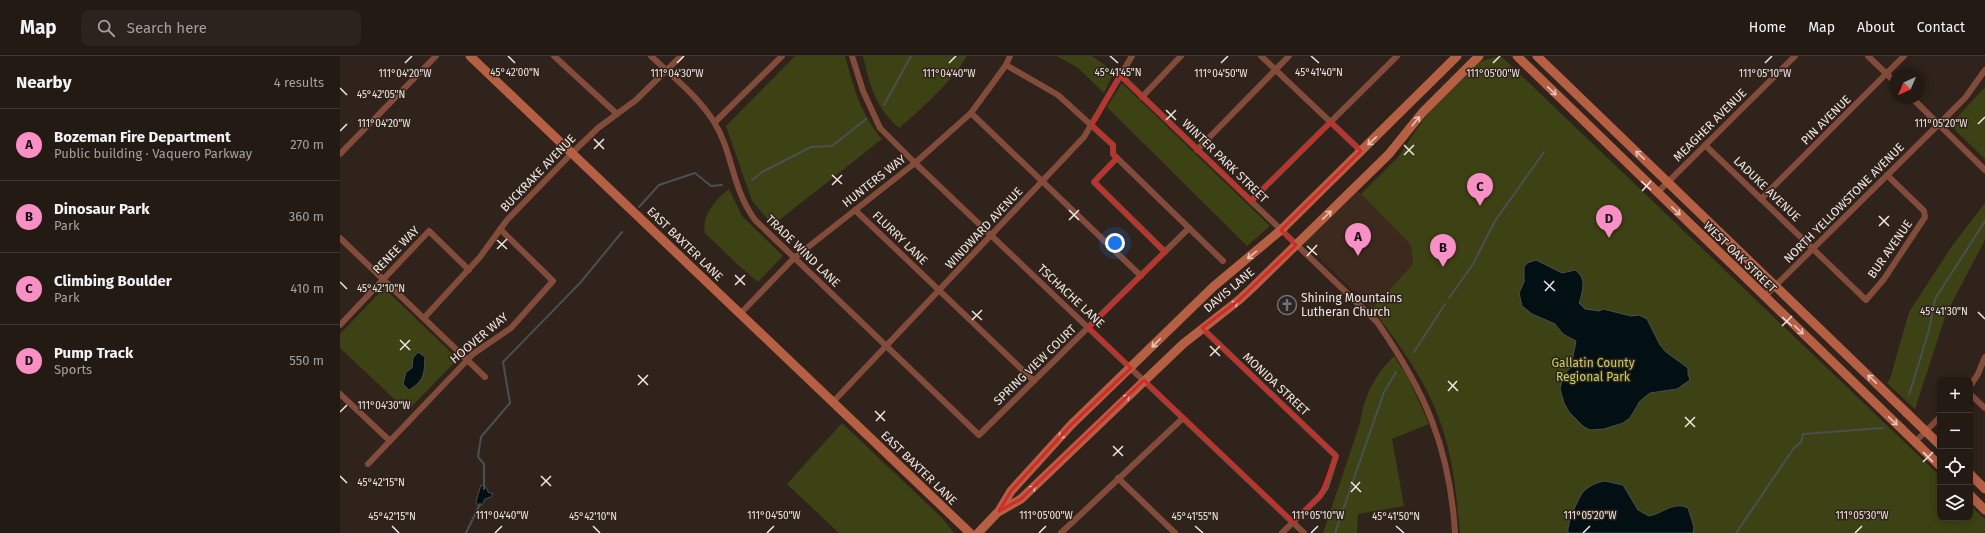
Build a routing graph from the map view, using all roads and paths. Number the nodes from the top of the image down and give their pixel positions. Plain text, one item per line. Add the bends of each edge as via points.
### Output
1 (436, 56) edge
2 (470, 56) edge
3 (554, 56) edge
4 (650, 56) edge
5 (681, 56) edge
6 (782, 56) edge
7 (852, 56) edge
8 (1010, 56) edge
9 (1132, 56) edge
10 (1181, 56) edge
11 (1261, 56) edge
12 (1289, 56) edge
13 (1397, 56) edge
14 (1457, 56) edge
15 (1460, 56) edge
16 (1471, 56) edge
17 (1479, 56) edge
18 (1509, 56) edge
19 (1517, 56) edge
20 (1532, 56) edge
21 (1537, 56) edge
22 (1795, 56) edge
23 (1868, 56) edge
24 (1904, 56) edge
25 (1450, 64) junction
26 (1524, 64) junction
27 (1006, 65) junction
28 (1547, 66) junction
29 (1275, 70) junction
30 (1985, 70) edge
31 (666, 71) junction
32 (1461, 72) junction
33 (1887, 74) junction
34 (1120, 75) junction
35 (1142, 97) junction
36 (1918, 104) edge
37 (617, 114) junction
38 (971, 114) junction
39 (715, 122) junction
40 (1331, 122) junction
41 (1939, 124) junction
42 (1092, 125) junction
43 (1705, 145) junction
44 (1197, 150) junction
45 (1361, 151) junction
46 (340, 154) edge
47 (572, 154) junction
48 (1117, 158) junction
49 (914, 163) junction
50 (1985, 170) edge
51 (1887, 175) junction
52 (1669, 181) junction
53 (1042, 182) junction
54 (1657, 193) junction
55 (1762, 199) junction
56 (1251, 201) junction
57 (855, 210) junction
58 (1189, 228) junction
59 (500, 229) junction
60 (1281, 230) junction
61 (992, 236) junction
62 (340, 238) edge
63 (1296, 245) junction
64 (1813, 249) junction
65 (1165, 252) junction
66 (794, 258) junction
67 (1223, 260) dead end
68 (469, 270) junction
69 (1141, 276) junction
70 (383, 279) junction
71 (1776, 286) junction
72 (940, 291) junction
73 (1764, 296) junction
74 (1866, 300) joint
75 (740, 314) junction
76 (424, 318) junction
77 (340, 325) edge
78 (1089, 328) junction
79 (1202, 328) junction
80 (886, 346) junction
81 (1985, 357) edge
82 (468, 360) junction
83 (1131, 368) junction
84 (486, 377) dead end
85 (1144, 380) junction
86 (1034, 381) junction
87 (1973, 382) edge
88 (340, 394) edge
89 (1973, 397) edge
90 (833, 402) junction
91 (1985, 408) edge
92 (1183, 418) junction
93 (1937, 420) edge
94 (1926, 431) junction
95 (979, 435) joint
96 (390, 441) junction
97 (1915, 442) junction
98 (1937, 442) edge
99 (1937, 463) edge
100 (368, 464) dead end
101 (1973, 477) edge
102 (1118, 478) junction
103 (1985, 489) edge
104 (1973, 498) edge
105 (1985, 510) edge
106 (999, 511) junction
107 (1293, 522) junction
108 (970, 533) edge
109 (978, 533) edge
110 (1062, 533) edge
111 (1175, 533) edge
112 (1282, 533) edge
113 (1304, 533) edge
114 (1455, 533) edge

1 - 46 street
2 - 47 main road, EAST BAXTER LANE
3 - 37 street
4 - 31 street, TRADE WIND LANE
5 - 31 street, BUCKRAKE AVENUE
6 - 39 street
7 - 49 street, TSCHACHE LANE via 863,91 880,128
8 - 27 street, HUNTERS WAY
9 - 34 street, WINDWARD AVENUE
10 - 35 street
11 - 29 street
12 - 29 street
13 - 40 street
14 - 25 main road
15 - 25 main road
16 - 32 main road
17 - 32 main road
18 - 26 main road
19 - 26 main road
20 - 28 main road
21 - 28 main road
22 - 43 street, MEAGHER AVENUE
23 - 33 street
24 - 33 street, PIN AVENUE
25 -> 45 main road, DAVIS LANE
26 -> 54 main road, WEST OAK STREET
27 - 38 street, HUNTERS WAY
27 - 42 street via 1058,95
52 -> 28 main road, WEST OAK STREET
29 - 40 street
29 - 44 street
30 - 41 street, NORTH YELLOWSTONE AVENUE via 1965,98
31 - 37 street, BUCKRAKE AVENUE via 636,100
31 - 39 street, TRADE WIND LANE
63 -> 32 main road, DAVIS LANE via 1389,154 1422,113
33 - 55 street, PIN AVENUE
34 - 35 street, WINTER PARK STREET
34 - 42 street, WINDWARD AVENUE
35 - 44 street, WINTER PARK STREET
36 - 41 street
37 - 47 street, BUCKRAKE AVENUE via 598,128
38 - 49 street, HUNTERS WAY
38 - 53 street
39 - 66 street, TRADE WIND LANE via 744,206
40 - 45 street
40 - 56 street
41 - 50 street
41 - 51 street, NORTH YELLOWSTONE AVENUE
42 - 48 street via 1113,145 1113,154
42 - 53 street, WINDWARD AVENUE
43 - 52 street, MEAGHER AVENUE
43 - 55 street, LADUKE AVENUE
44 - 56 street, WINTER PARK STREET
45 - 60 main road, DAVIS LANE
47 - 59 street, BUCKRAKE AVENUE
47 - 75 main road, EAST BAXTER LANE
48 - 58 street
48 - 65 street via 1094,182
49 - 57 street, HUNTERS WAY
49 - 61 street, TSCHACHE LANE
51 - 64 street, NORTH YELLOWSTONE AVENUE
51 - 74 street, BUR AVENUE via 1924,210 1925,217 1888,273
52 - 54 street, MEAGHER AVENUE
52 - 71 main road, WEST OAK STREET
53 - 61 street, WINDWARD AVENUE
53 - 69 street
54 -> 73 main road, WEST OAK STREET
55 - 64 street, LADUKE AVENUE
56 - 60 street, WINTER PARK STREET
57 - 66 street, HUNTERS WAY
57 - 72 street, FLURRY LANE
58 - 65 street, SPRING VIEW COURT
58 - 67 street
59 - 68 street, BUCKRAKE AVENUE
59 - 82 street, HOOVER WAY via 553,281 510,328
60 - 63 street, WINTER PARK STREET
60 -> 83 main road, DAVIS LANE via 1213,287
61 - 72 street, WINDWARD AVENUE
61 - 78 street, TSCHACHE LANE
62 - 70 street
79 -> 63 main road, DAVIS LANE via 1239,300
63 - 114 street, WINTER PARK STREET via 1377,322 1408,368 1440,442 1453,507
64 - 71 street, NORTH YELLOWSTONE AVENUE
64 - 74 street, LADUKE AVENUE
65 - 69 street, SPRING VIEW COURT
66 - 75 street, HUNTERS WAY
66 - 80 street, TRADE WIND LANE
68 - 70 street, RENEE WAY via 429,231
68 - 76 street, BUCKRAKE AVENUE
69 - 78 street, SPRING VIEW COURT
70 - 76 street
70 - 77 street, RENEE WAY
71 - 73 street, NORTH YELLOWSTONE AVENUE
94 -> 71 main road, WEST OAK STREET
72 - 80 street, WINDWARD AVENUE
72 - 86 street, FLURRY LANE
73 -> 97 main road, WEST OAK STREET
75 - 90 main road, EAST BAXTER LANE
76 - 82 street
78 - 83 street, TSCHACHE LANE
78 - 86 street, SPRING VIEW COURT
79 - 85 main road, DAVIS LANE
79 - 107 street, MONIDA STREET via 1336,456 1326,487
80 - 90 street, WINDWARD AVENUE
80 - 95 street, TRADE WIND LANE
81 - 87 street
82 - 84 street
82 - 96 street, HOOVER WAY
83 - 85 street, TSCHACHE LANE
83 -> 106 main road, DAVIS LANE via 1071,426 1011,491
85 - 92 street, TSCHACHE LANE
106 -> 85 main road, DAVIS LANE via 1021,500
86 - 95 street, SPRING VIEW COURT
88 - 96 street
89 - 91 street
90 - 108 main road, EAST BAXTER LANE
92 - 102 street
92 - 107 street, TSCHACHE LANE
93 - 94 street
94 - 97 street
94 - 98 main road, WEST OAK STREET
96 - 100 street, HOOVER WAY
97 - 99 main road, WEST OAK STREET
101 - 103 main road
102 - 110 street
102 - 111 street
104 - 105 main road
106 - 109 main road, DAVIS LANE
107 - 112 street
107 - 113 street, TSCHACHE LANE

